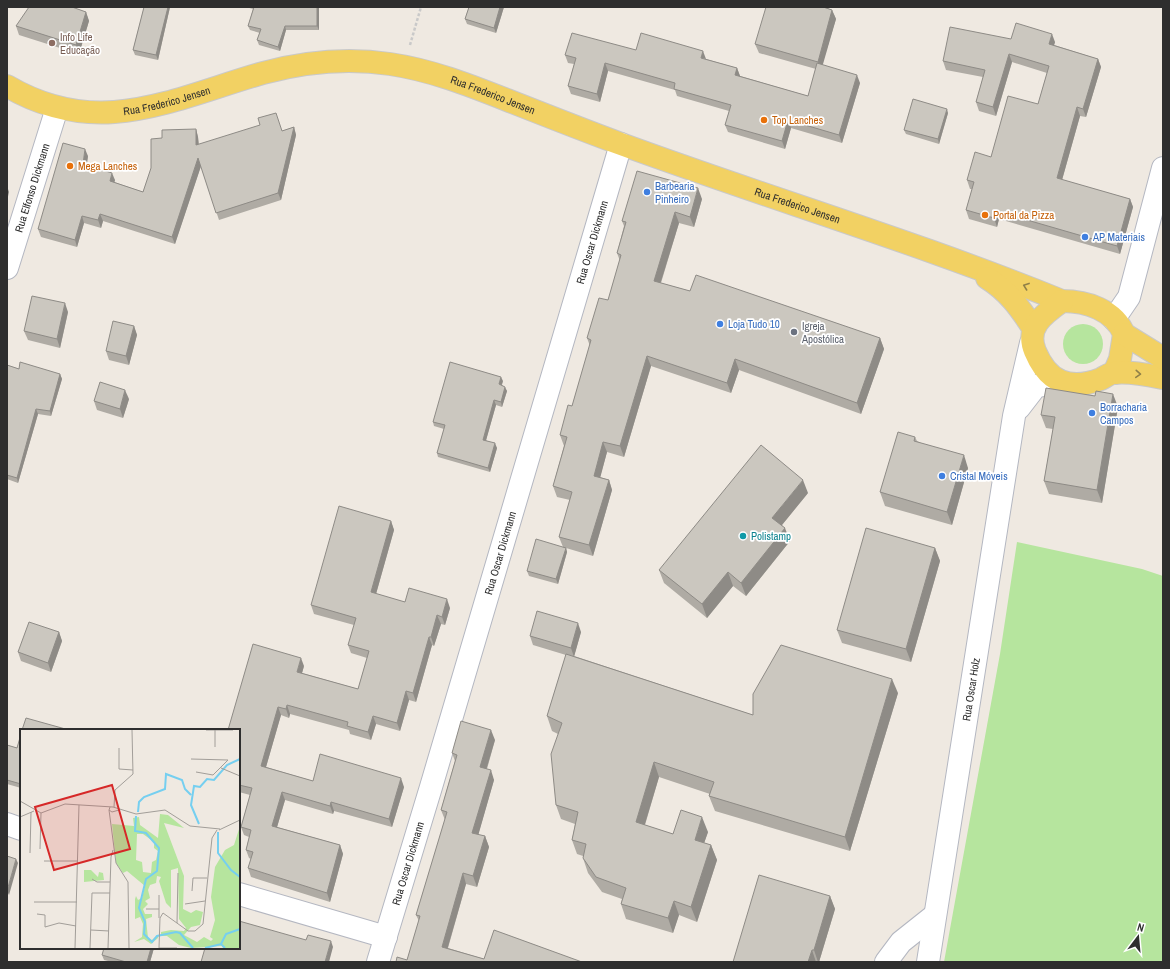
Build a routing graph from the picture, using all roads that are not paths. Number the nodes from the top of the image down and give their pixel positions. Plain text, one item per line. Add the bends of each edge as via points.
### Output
1 (7, 86) edge
2 (57, 108) junction
3 (621, 144) junction
4 (1163, 168) edge
5 (966, 264) junction
6 (7, 268) edge
7 (1062, 301) junction
8 (1119, 326) junction
9 (1032, 336) junction
10 (1163, 358) edge
11 (1114, 373) junction
12 (1163, 378) edge
13 (1060, 383) junction
14 (1014, 416) junction
15 (7, 824) edge
16 (20, 829) edge
17 (240, 894) edge
18 (935, 915) junction
19 (386, 937) junction
20 (378, 962) edge
21 (886, 962) edge
22 (928, 962) edge

1 - 2 main road, Rua Frederico Jensen via 27,97
2 - 3 main road, Rua Frederico Jensen via 91,112 141,110 266,72 308,64 344,61 390,64 462,82
2 - 6 street, Rua Elfonso Dickmann
3 - 5 main road, Rua Frederico Jensen
3 - 19 street, Rua Oscar Dickmann
4 - 8 street via 1129,298
7 -> 5 main road, Rua Frederico Jensen
5 - 9 main road, Rua Frederico Jensen via 1000,286 1020,307
7 - 8 main road, Rua Frederico Jensen via 1079,301 1094,306
7 - 9 main road via 1045,314
8 - 10 main road, Rua Frederico Jensen
8 - 11 main road via 1120,359
9 - 13 main road, Rua Frederico Jensen via 1039,362 1046,372
9 - 14 street, Rua Oscar Holz
11 -> 12 main road
11 - 13 main road via 1086,383
13 - 14 street, Rua Oscar Holz via 1036,386
14 - 18 street, Rua Oscar Holz
15 - 16 street
17 - 19 street
18 - 21 street via 901,942
18 - 22 street, Rua Oscar Holz
19 - 20 street, Rua Oscar Dickmann

